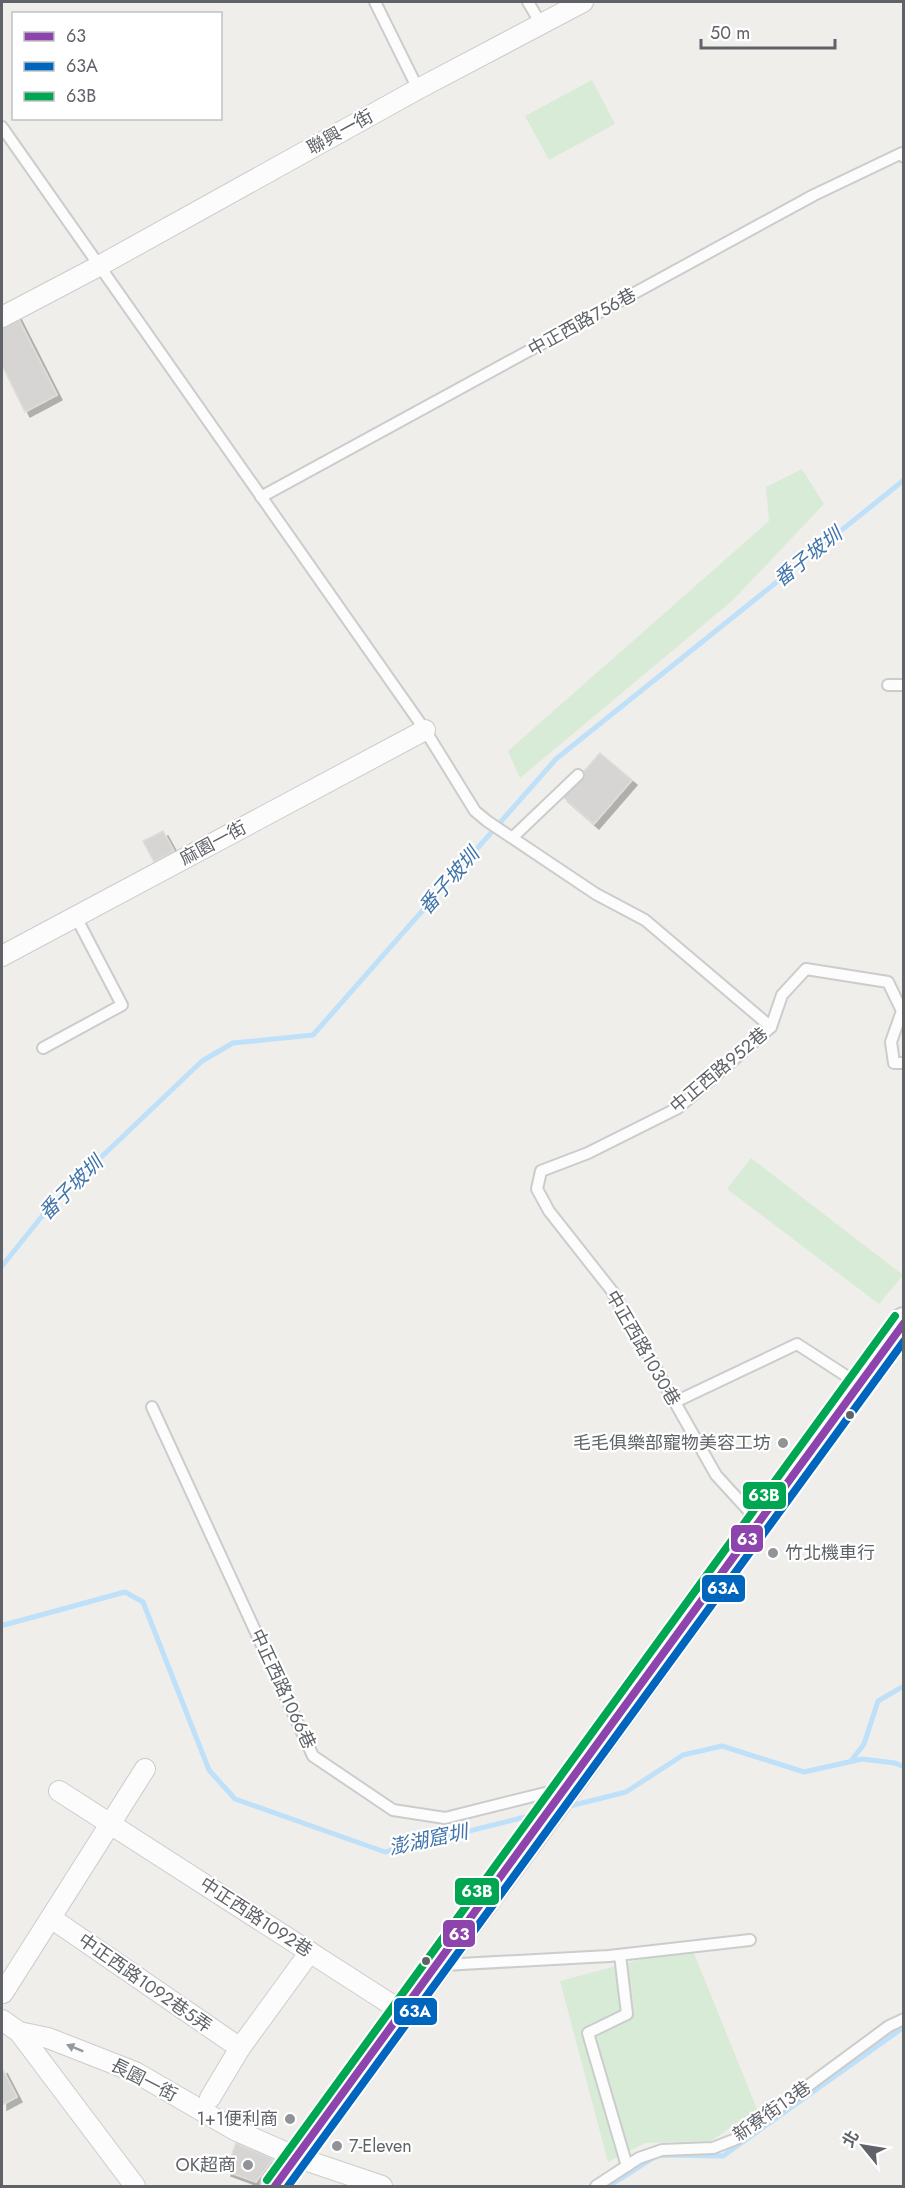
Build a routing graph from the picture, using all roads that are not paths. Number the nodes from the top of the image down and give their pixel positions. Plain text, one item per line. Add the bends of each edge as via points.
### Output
1 (375, 2) edge
2 (528, 2) edge
3 (584, 2) edge
4 (541, 24) junction
5 (418, 89) junction
6 (2, 127) edge
7 (903, 157) edge
8 (99, 266) junction
9 (2, 317) edge
10 (261, 497) junction
11 (888, 685) dead end
12 (903, 686) edge
13 (425, 730) junction
14 (578, 775) dead end
15 (513, 837) junction
16 (76, 916) junction
17 (2, 956) edge
18 (771, 1027) junction
19 (43, 1048) dead end
20 (903, 1063) edge
21 (541, 1171) joint
22 (903, 1322) edge
23 (858, 1384) junction
24 (675, 1402) junction
25 (152, 1407) dead end
26 (758, 1522) junction
27 (145, 1769) dead end
28 (566, 1787) junction
29 (59, 1791) dead end
30 (110, 1824) junction
31 (51, 1918) junction
32 (750, 1940) dead end
33 (310, 1952) junction
34 (620, 1955) junction
35 (437, 1965) junction
36 (3, 1993) dead end
37 (403, 2012) junction
38 (903, 2019) edge
39 (2, 2020) edge
40 (19, 2032) junction
41 (2, 2042) edge
42 (240, 2048) junction
43 (210, 2098) dead end
44 (296, 2157) junction
45 (627, 2166) junction
46 (135, 2187) edge
47 (275, 2187) edge
48 (382, 2187) edge
49 (596, 2187) edge

1 - 5 lane
2 - 4 lane
3 - 4 street, 聯興一街
4 - 5 street, 聯興一街
5 - 8 street, 聯興一街
6 - 8 lane
7 - 10 lane, 中正西路756巷 via 902,153 814,195
8 - 9 street, 聯興一街
8 - 10 lane
10 - 13 lane
11 - 12 lane
13 - 15 lane via 475,811
13 - 16 street, 麻園一街
14 - 15 lane
15 - 18 lane via 596,894 645,920
16 - 17 street, 麻園一街
16 - 19 lane via 122,1005
18 - 20 lane, 中正西路952巷 via 782,995 806,969 888,982 902,1011 891,1042 894,1063
18 - 21 lane, 中正西路952巷 via 678,1108 588,1153
21 - 24 lane, 中正西路1030巷 via 537,1189 549,1211 612,1292
22 - 23 main road
23 - 24 lane via 797,1344
23 - 26 main road
24 - 26 lane, 中正西路1030巷 via 716,1475
25 - 28 lane, 中正西路1066巷 via 313,1756 393,1810 445,1818
26 - 28 main road
27 - 30 street
28 - 35 main road
29 - 30 street, 中正西路1092巷
30 - 31 street
30 - 33 street, 中正西路1092巷
31 - 36 street
31 - 42 street, 中正西路1092巷5弄
32 - 34 lane
33 - 37 street, 中正西路1092巷
33 - 42 street
34 - 35 lane
34 - 45 lane via 627,2014 588,2033
35 - 37 main road
37 - 44 main road
38 - 45 lane, 新寮街13巷 via 736,2139 713,2148 662,2150
39 - 40 street, 長園一街
40 - 41 street
44 -> 40 street, 長園一街 via 235,2130 135,2072 48,2038
40 - 46 street, 長園一街
42 - 43 street
44 - 47 main road
44 - 48 street, 長園一街
45 - 49 lane, 新寮街13巷

